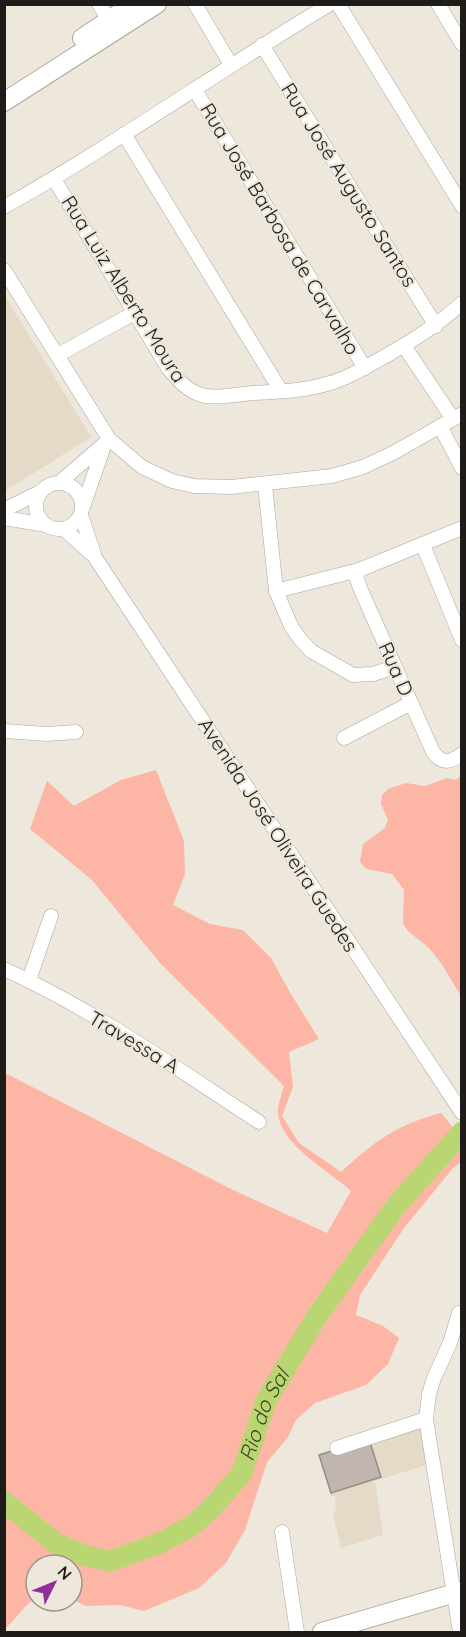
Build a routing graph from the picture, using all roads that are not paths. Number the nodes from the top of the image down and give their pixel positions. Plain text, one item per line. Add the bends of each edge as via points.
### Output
1 (133, 4) edge
2 (157, 4) edge
3 (195, 4) edge
4 (330, 4) edge
5 (338, 4) edge
6 (438, 4) edge
7 (104, 12) edge
8 (462, 44) edge
9 (262, 45) junction
10 (231, 65) junction
11 (4, 88) edge
12 (195, 90) junction
13 (4, 102) edge
14 (124, 134) junction
15 (54, 178) junction
16 (462, 206) edge
17 (4, 207) edge
18 (4, 270) edge
19 (462, 303) edge
20 (134, 313) junction
21 (436, 326) junction
22 (404, 346) junction
23 (58, 355) junction
24 (365, 368) junction
25 (281, 392) junction
26 (457, 416) edge
27 (440, 426) junction
28 (107, 441) junction
29 (462, 468) edge
30 (60, 482) junction
31 (266, 485) junction
32 (40, 492) junction
33 (4, 510) edge
34 (82, 511) junction
35 (4, 518) edge
36 (46, 525) junction
37 (462, 528) edge
38 (64, 529) junction
39 (423, 545) junction
40 (94, 556) junction
41 (359, 570) junction
42 (276, 591) junction
43 (462, 640) edge
44 (394, 667) junction
45 (411, 703) junction
46 (4, 731) edge
47 (76, 732) dead end
48 (344, 738) dead end
49 (462, 754) edge
50 (51, 916) dead end
51 (4, 969) edge
52 (29, 980) junction
53 (462, 1113) edge
54 (259, 1122) dead end
55 (459, 1313) dead end
56 (456, 1341) edge
57 (426, 1419) junction
58 (337, 1448) dead end
59 (282, 1532) dead end
60 (458, 1592) edge
61 (297, 1632) edge
62 (322, 1632) edge
63 (459, 1632) edge

1 - 7 main road
2 - 13 main road
3 - 10 street
4 - 9 street
5 - 16 street
6 - 8 street
7 - 11 main road
9 - 10 street
9 - 21 street, Rua José Augusto Santos
10 - 12 street
12 - 14 street
12 - 24 street, Rua José Barbosa de Carvalho
14 - 15 street
14 - 25 street
15 - 17 street
15 - 20 street, Rua Luiz Alberto Moura
18 - 23 street
19 - 21 street, Rua Luiz Alberto Moura
20 - 23 street
20 - 25 street, Rua Luiz Alberto Moura via 168,368 189,390 216,396
21 - 22 street, Rua Luiz Alberto Moura
22 - 24 street, Rua Luiz Alberto Moura
22 - 26 street
23 - 28 street
24 - 25 street, Rua Luiz Alberto Moura via 331,383
26 - 27 street
27 - 29 street
27 - 31 street via 363,467 332,476
28 - 30 street
28 - 31 street via 142,467 172,481 194,486
28 - 34 street
30 - 32 street
30 - 34 street via 79,493
31 - 42 street
32 - 33 street
32 - 36 street via 37,513
34 - 38 street via 77,522
34 - 40 street, Avenida José Oliveira Guedes
35 - 36 street
36 - 38 street
37 - 39 street
38 - 40 street, Avenida José Oliveira Guedes
39 - 41 street
39 - 43 street
40 - 53 street, Avenida José Oliveira Guedes
41 - 42 street
41 - 44 street, Rua D via 357,578
42 - 44 street via 291,626 315,653 356,676
44 - 45 street, Rua D
45 - 48 street
45 - 49 street, Rua D via 438,759 445,762
46 - 47 street
50 - 52 street
51 - 52 street, Travessa A
52 - 54 street, Travessa A via 132,1038
55 - 56 street
56 - 57 street via 434,1378
57 - 58 street
57 - 60 street
59 - 61 street
60 - 62 main road
60 - 63 street

